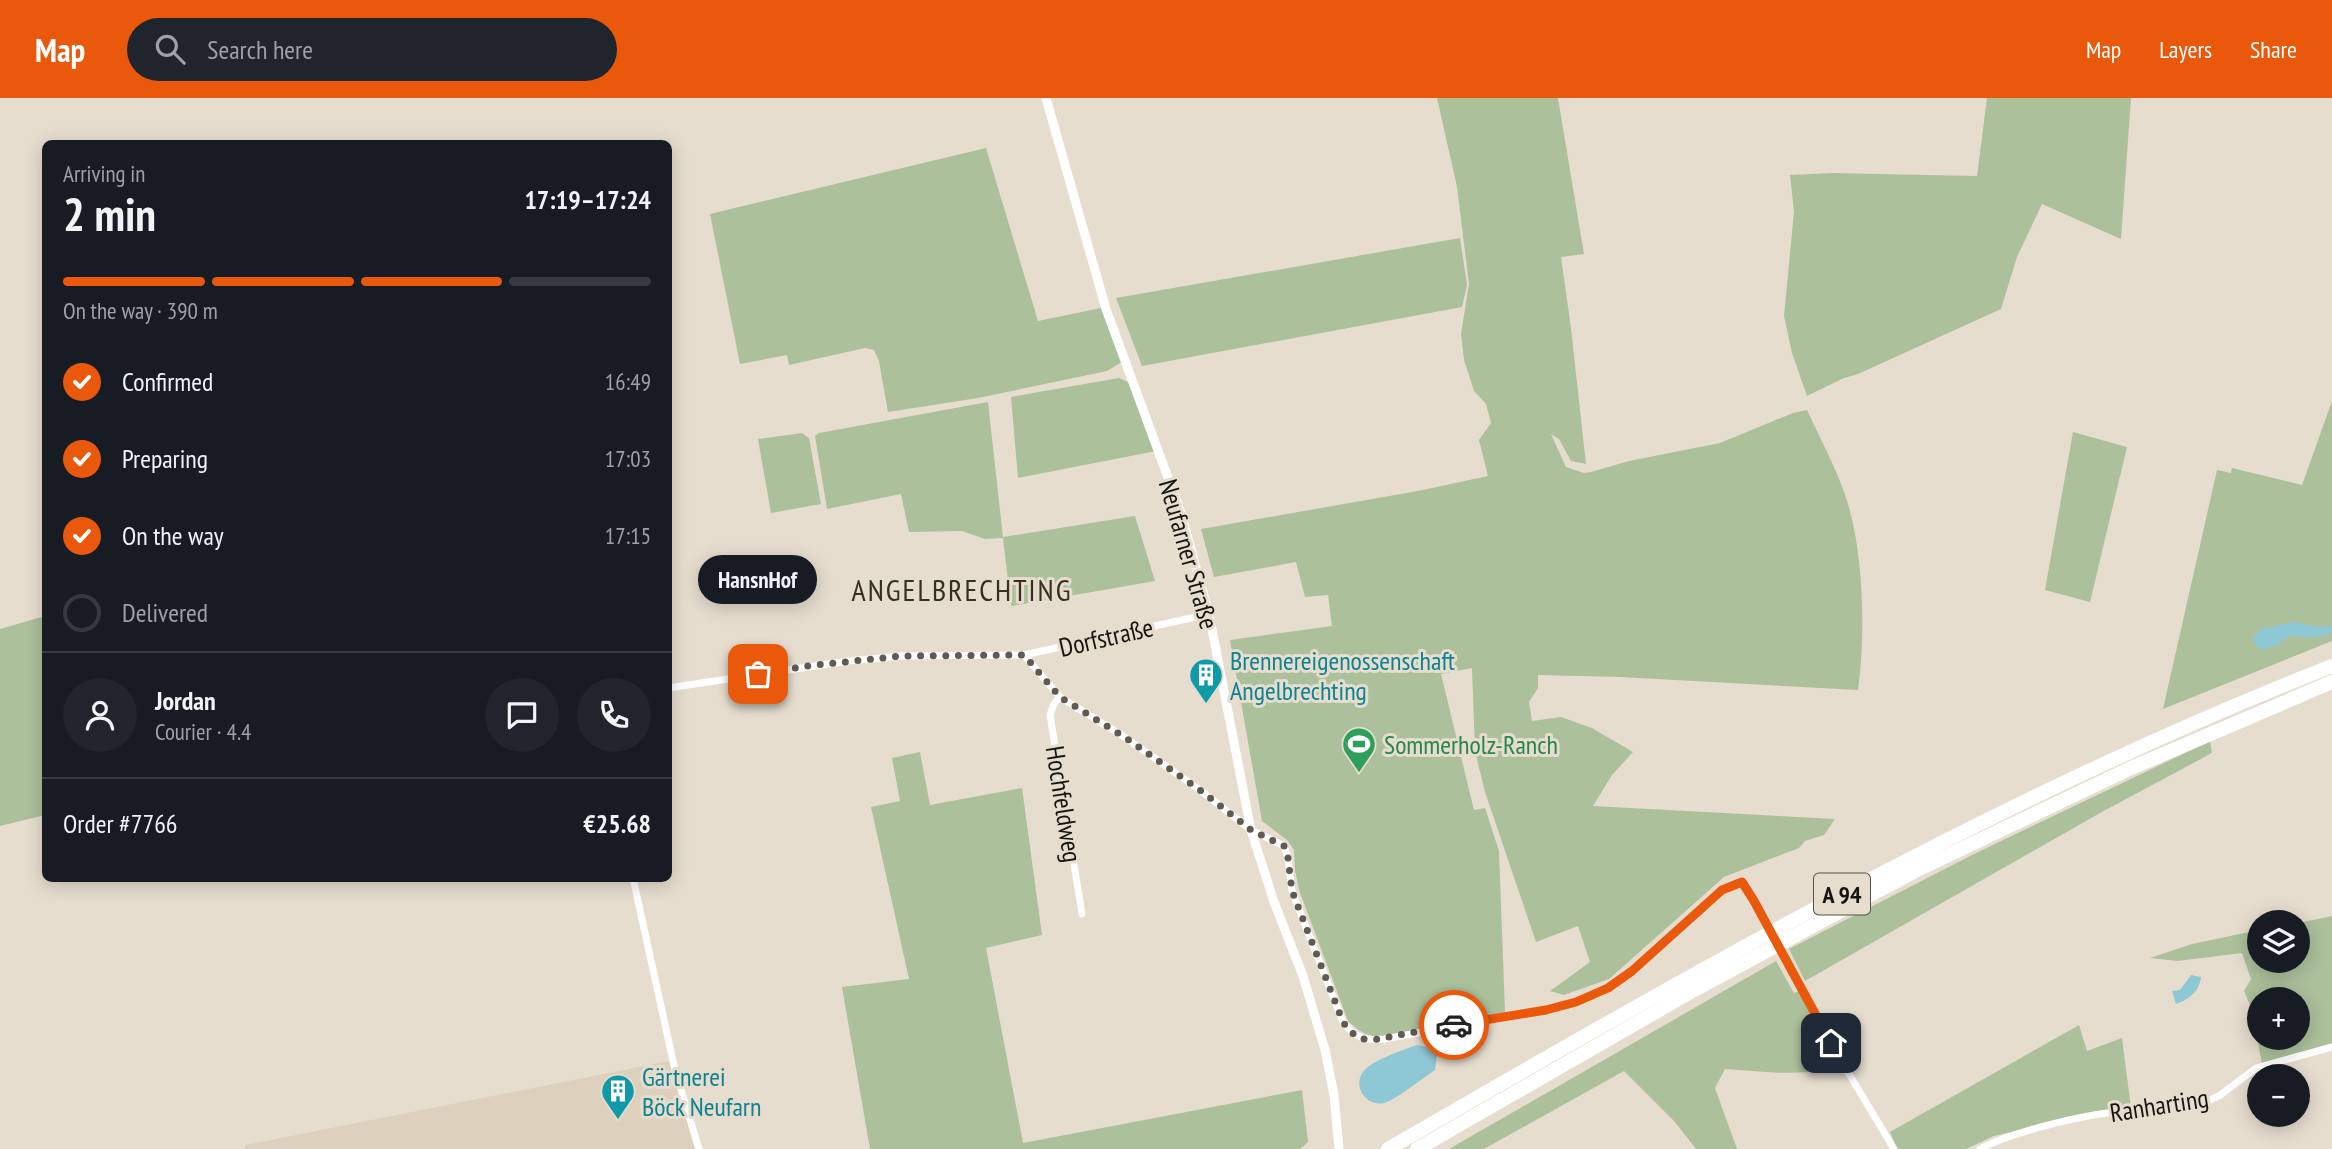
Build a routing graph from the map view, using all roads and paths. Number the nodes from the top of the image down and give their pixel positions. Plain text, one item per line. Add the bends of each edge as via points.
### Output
1 (1046, 98) edge
2 (1209, 614) junction
3 (1024, 655) junction
4 (2332, 666) edge
5 (2332, 681) edge
6 (672, 687) edge
7 (1060, 697) junction
8 (1251, 830) junction
9 (634, 882) edge
10 (1082, 914) dead end
11 (2332, 1047) edge
12 (1339, 1144) edge
13 (699, 1149) edge
14 (1388, 1149) edge
15 (1417, 1149) edge
16 (1894, 1149) edge
17 (1980, 1149) edge

1 - 2 street, Neufarner Straße via 1106,309 1181,513
2 - 3 street, Dorfstraße
2 - 8 street, Neufarner Straße
3 - 6 street, Dorfstraße via 901,656
3 - 7 street
4 - 14 highway, A 94 via 2125,755 1910,858 1687,978
5 - 15 highway, A 94 via 2131,768 1915,871 1694,990
7 - 8 street via 1126,738
7 - 10 street, Hochfeldweg via 1050,715
8 - 12 street, Neufarner Straße via 1313,1007 1325,1050
8 - 16 street via 1284,846 1292,891 1343,1022 1364,1040 1576,1002 1632,971 1722,890 1742,882
9 - 13 street via 675,1070
11 - 17 street, Ranharting via 2256,1068 2207,1101 2074,1120 1995,1140

